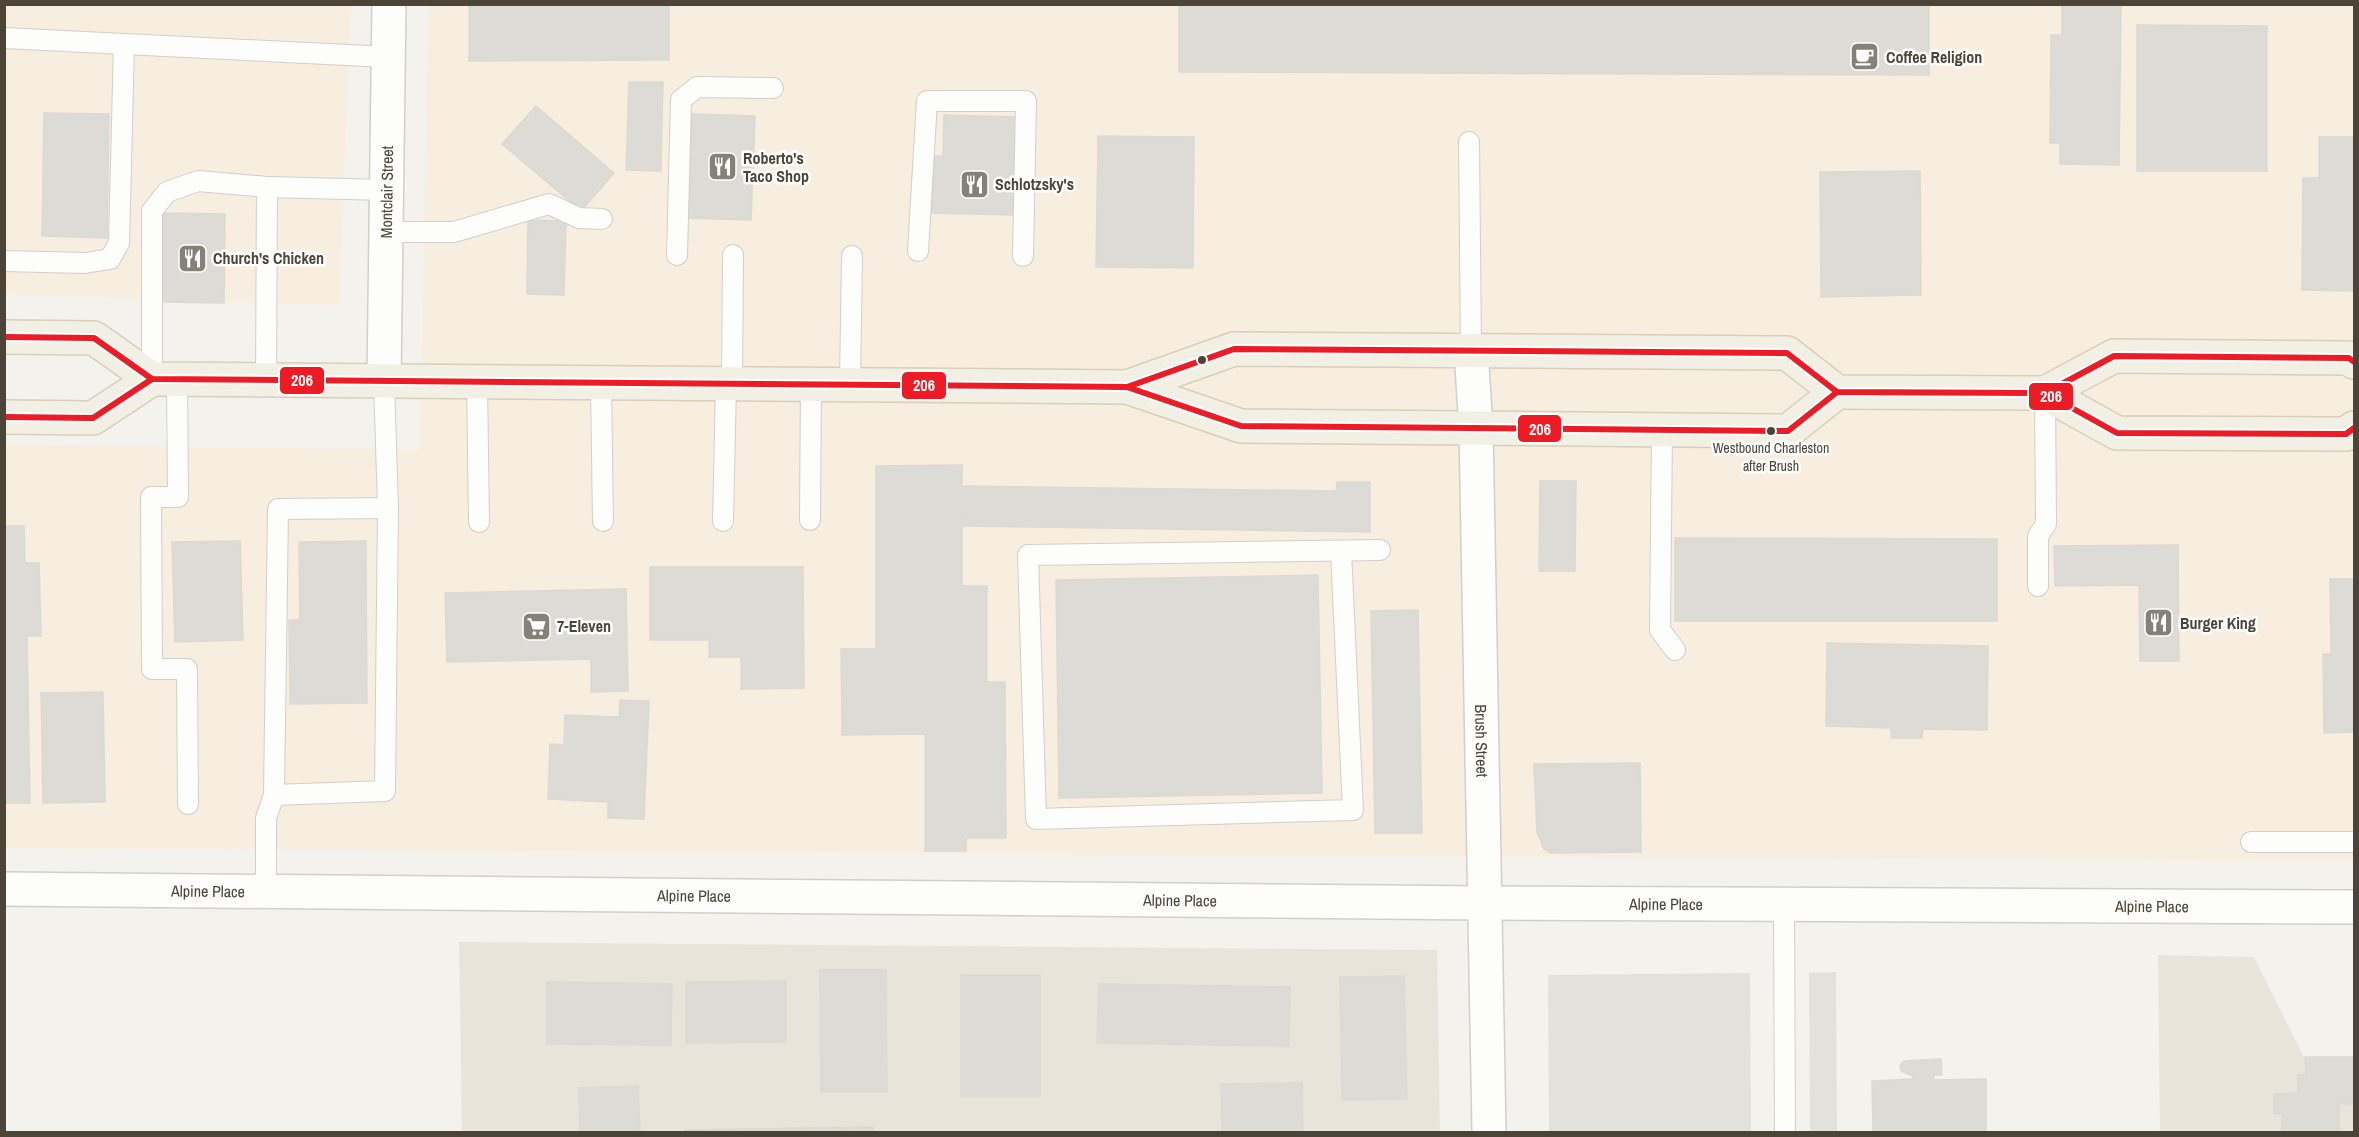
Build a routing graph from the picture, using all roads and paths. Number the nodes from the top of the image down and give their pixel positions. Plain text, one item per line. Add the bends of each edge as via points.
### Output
1 (389, 4) edge
2 (4, 38) edge
3 (124, 44) junction
4 (388, 57) junction
5 (773, 88) dead end
6 (1469, 142) dead end
7 (267, 187) junction
8 (386, 190) junction
9 (602, 219) dead end
10 (384, 232) junction
11 (918, 251) dead end
12 (677, 255) dead end
13 (733, 255) dead end
14 (852, 255) dead end
15 (1023, 255) dead end
16 (4, 261) edge
17 (4, 337) edge
18 (1471, 351) junction
19 (2355, 362) edge
20 (165, 380) junction
21 (266, 380) junction
22 (384, 381) junction
23 (477, 382) junction
24 (601, 383) junction
25 (729, 384) junction
26 (811, 384) junction
27 (850, 384) junction
28 (1127, 387) junction
29 (1837, 392) junction
30 (2045, 393) junction
31 (4, 417) edge
32 (1476, 428) junction
33 (2355, 428) edge
34 (1662, 429) junction
35 (388, 508) junction
36 (723, 520) dead end
37 (810, 520) dead end
38 (603, 521) dead end
39 (479, 522) dead end
40 (1380, 550) dead end
41 (1341, 551) junction
42 (2038, 586) dead end
43 (1675, 650) dead end
44 (274, 795) junction
45 (188, 804) dead end
46 (2251, 842) dead end
47 (2355, 842) edge
48 (4, 889) edge
49 (266, 892) junction
50 (1485, 903) junction
51 (1784, 904) junction
52 (2355, 907) edge
53 (1490, 1132) edge
54 (1785, 1132) edge

1 - 4 street, Montclair Street
2 - 3 lane
3 - 4 lane
3 - 16 lane via 119,243 110,260
4 - 8 street, Montclair Street
5 - 12 lane via 697,87 681,100
6 - 18 lane
7 - 8 lane
7 - 20 lane via 198,181 167,192 152,210
7 - 21 lane
8 - 10 street, Montclair Street
9 - 10 lane via 579,218 549,204 453,232
10 - 22 street, Montclair Street
11 - 15 lane via 927,101 1026,101
13 - 25 lane
14 - 27 lane
17 - 20 main road via 94,338
18 - 28 main road via 1234,349
18 - 29 main road via 1787,353
18 - 32 street, Brush Street
19 - 30 main road via 2349,358 2114,356
20 - 21 main road
20 - 31 main road via 93,418
20 - 45 lane via 178,497 152,497 152,669 188,669
21 - 22 main road
22 - 23 main road
22 - 35 lane
23 - 24 main road
23 - 39 lane
24 - 25 main road
24 - 38 lane
25 - 26 main road
25 - 36 lane
26 - 27 main road
26 - 37 lane
27 - 28 main road
28 - 32 main road via 1241,426
29 - 30 main road
29 - 34 main road via 1788,430
30 - 33 main road via 2117,433 2346,434
30 - 42 lane via 2046,524 2038,536
32 - 34 main road
32 - 50 street, Brush Street
34 - 43 lane via 1660,630
35 - 44 lane via 385,791
35 - 44 lane via 278,509
40 - 41 lane
41 - 41 lane via 1028,555 1036,819 1353,810
44 - 49 lane via 266,818
46 - 47 lane
48 - 49 street, Alpine Place
49 - 50 street, Alpine Place
50 - 51 street, Alpine Place
50 - 53 street, Brush Street
51 - 52 street, Alpine Place
51 - 54 lane

